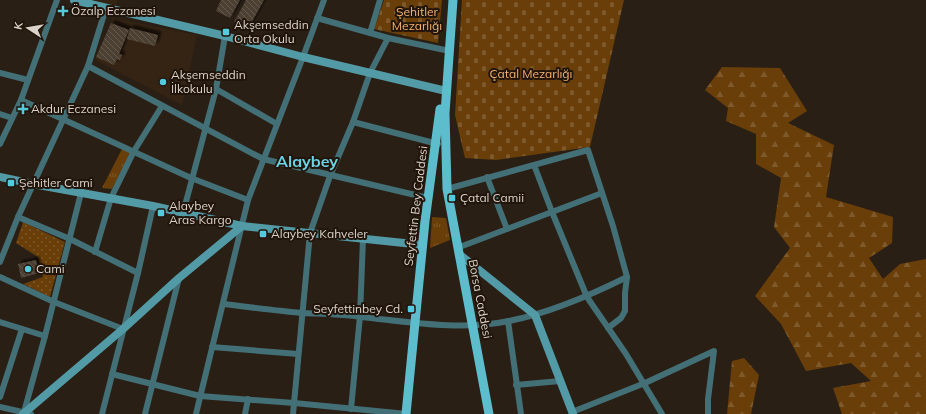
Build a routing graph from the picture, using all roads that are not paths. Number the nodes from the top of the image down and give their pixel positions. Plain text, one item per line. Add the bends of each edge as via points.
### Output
1 (57, 0) edge
2 (74, 0) edge
3 (324, 0) edge
4 (380, 0) edge
5 (448, 0) edge
6 (453, 0) edge
7 (106, 8) junction
8 (317, 18) junction
9 (370, 33) junction
10 (224, 36) junction
11 (388, 38) junction
12 (447, 50) junction
13 (303, 57) junction
14 (88, 66) junction
15 (370, 72) junction
16 (0, 73) edge
17 (28, 80) junction
18 (216, 89) junction
19 (444, 90) junction
20 (21, 100) junction
21 (162, 106) junction
22 (0, 114) edge
23 (12, 118) junction
24 (64, 119) junction
25 (353, 122) junction
26 (277, 124) junction
27 (205, 129) junction
28 (446, 143) junction
29 (0, 144) edge
30 (436, 144) junction
31 (134, 151) junction
32 (263, 159) junction
33 (534, 165) junction
34 (330, 176) junction
35 (0, 177) edge
36 (487, 177) junction
37 (192, 178) junction
38 (33, 184) junction
39 (430, 189) junction
40 (446, 189) junction
41 (81, 192) junction
42 (602, 193) junction
43 (111, 198) junction
44 (428, 198) junction
45 (248, 200) junction
46 (153, 206) junction
47 (552, 212) junction
48 (183, 213) junction
49 (18, 217) junction
50 (242, 226) junction
51 (507, 230) junction
52 (310, 233) junction
53 (70, 239) junction
54 (363, 239) junction
55 (423, 245) junction
56 (458, 251) junction
57 (96, 252) junction
58 (0, 262) edge
59 (138, 273) junction
60 (0, 277) edge
61 (627, 277) junction
62 (179, 278) junction
63 (587, 297) junction
64 (54, 302) junction
65 (223, 304) junction
66 (302, 312) junction
67 (535, 315) junction
68 (360, 316) junction
69 (508, 321) junction
70 (0, 322) edge
71 (415, 323) junction
72 (472, 326) junction
73 (608, 328) junction
74 (22, 329) junction
75 (123, 329) junction
76 (45, 336) junction
77 (212, 347) junction
78 (298, 354) junction
79 (112, 374) junction
80 (560, 381) junction
81 (645, 383) junction
82 (153, 385) junction
83 (516, 385) junction
84 (200, 396) junction
85 (0, 397) edge
86 (248, 399) junction
87 (294, 403) junction
88 (0, 407) edge
89 (351, 408) junction
90 (26, 413) edge
91 (572, 413) edge
92 (102, 414) edge
93 (145, 414) edge
94 (196, 414) edge
95 (245, 414) edge
96 (293, 414) edge
97 (406, 414) edge
98 (489, 414) edge
99 (521, 414) edge
100 (661, 414) edge
101 (708, 414) edge

1 - 17 street
2 - 7 street
3 - 8 street
4 - 9 street
5 - 12 main road, Seyfettin Bey Caddesi
6 - 12 main road, Seyfettin Bey Caddesi
7 - 10 street
7 - 14 street
8 - 9 street
8 - 13 street
9 - 11 street
10 - 13 street
10 - 18 street
11 - 12 street
11 - 15 street
12 - 19 main road, Seyfettin Bey Caddesi
13 - 15 street
13 - 26 street
14 - 21 street
14 - 24 street
15 - 19 street
15 - 25 street
16 - 17 street
17 - 20 street
18 - 26 street
18 - 27 street
19 - 28 main road, Seyfettin Bey Caddesi
19 - 30 main road, Seyfettin Bey Caddesi
20 - 23 street
20 - 24 street
21 - 27 street
21 - 31 street
22 - 23 street
23 - 29 street
24 - 31 street
24 - 38 street
25 - 30 street
25 - 34 street
26 - 32 street
27 - 32 street
27 - 37 street
28 - 30 street
28 - 40 main road, Seyfettin Bey Caddesi
30 - 39 main road, Seyfettin Bey Caddesi
31 - 37 street
31 - 43 street
32 - 34 street
32 - 45 street
33 - 36 street
33 - 42 street via 588,150
33 - 47 street
34 - 44 street
34 - 52 street
35 - 38 street
36 - 40 street
36 - 51 street
37 - 45 street
37 - 48 street
38 - 41 street
38 - 49 street
39 - 40 main road via 434,185
39 - 44 main road, Seyfettin Bey Caddesi
40 - 56 main road, Borsa Caddesi
41 - 43 street
41 - 53 street
42 - 47 street
42 - 61 street
43 - 46 street
43 - 57 street
44 - 55 main road, Seyfettin Bey Caddesi
45 - 50 street
46 - 48 street
46 - 59 street
47 - 51 street
47 - 63 street
48 - 50 street
49 - 53 street
49 - 58 street
50 - 52 street
50 - 62 street
50 - 65 street
51 - 56 street
52 - 54 street
52 - 66 street
53 - 57 street
53 - 64 street
54 - 55 street
54 - 68 street
55 - 71 main road, Seyfettin Bey Caddesi
56 - 67 street
56 - 72 main road, Borsa Caddesi
57 - 59 street
59 - 75 street
60 - 64 street
61 - 63 street
61 - 73 street via 625,311 621,318
62 - 75 street
62 - 82 street
63 - 67 street
63 - 73 street
64 - 75 street
64 - 76 street
65 - 66 street
65 - 77 street
66 - 68 street
66 - 78 street
67 - 69 street
67 - 80 street
68 - 71 street
68 - 89 street
69 - 72 street
69 - 83 street
70 - 74 street
71 - 72 street
71 - 97 main road, Seyfettin Bey Caddesi
72 - 98 main road, Borsa Caddesi
73 - 81 street
74 - 76 street
74 - 85 street
75 - 79 street
75 - 90 street
76 - 90 street
77 - 78 street
77 - 84 street
78 - 87 street
79 - 82 street
79 - 92 street
80 - 83 street
80 - 91 street
81 - 91 street
81 - 100 street
81 - 101 street via 714,351
82 - 84 street
82 - 93 street
83 - 99 street
84 - 86 street
84 - 94 street
86 - 87 street
86 - 95 street
87 - 89 street
87 - 96 street
88 - 90 street
89 - 97 street

